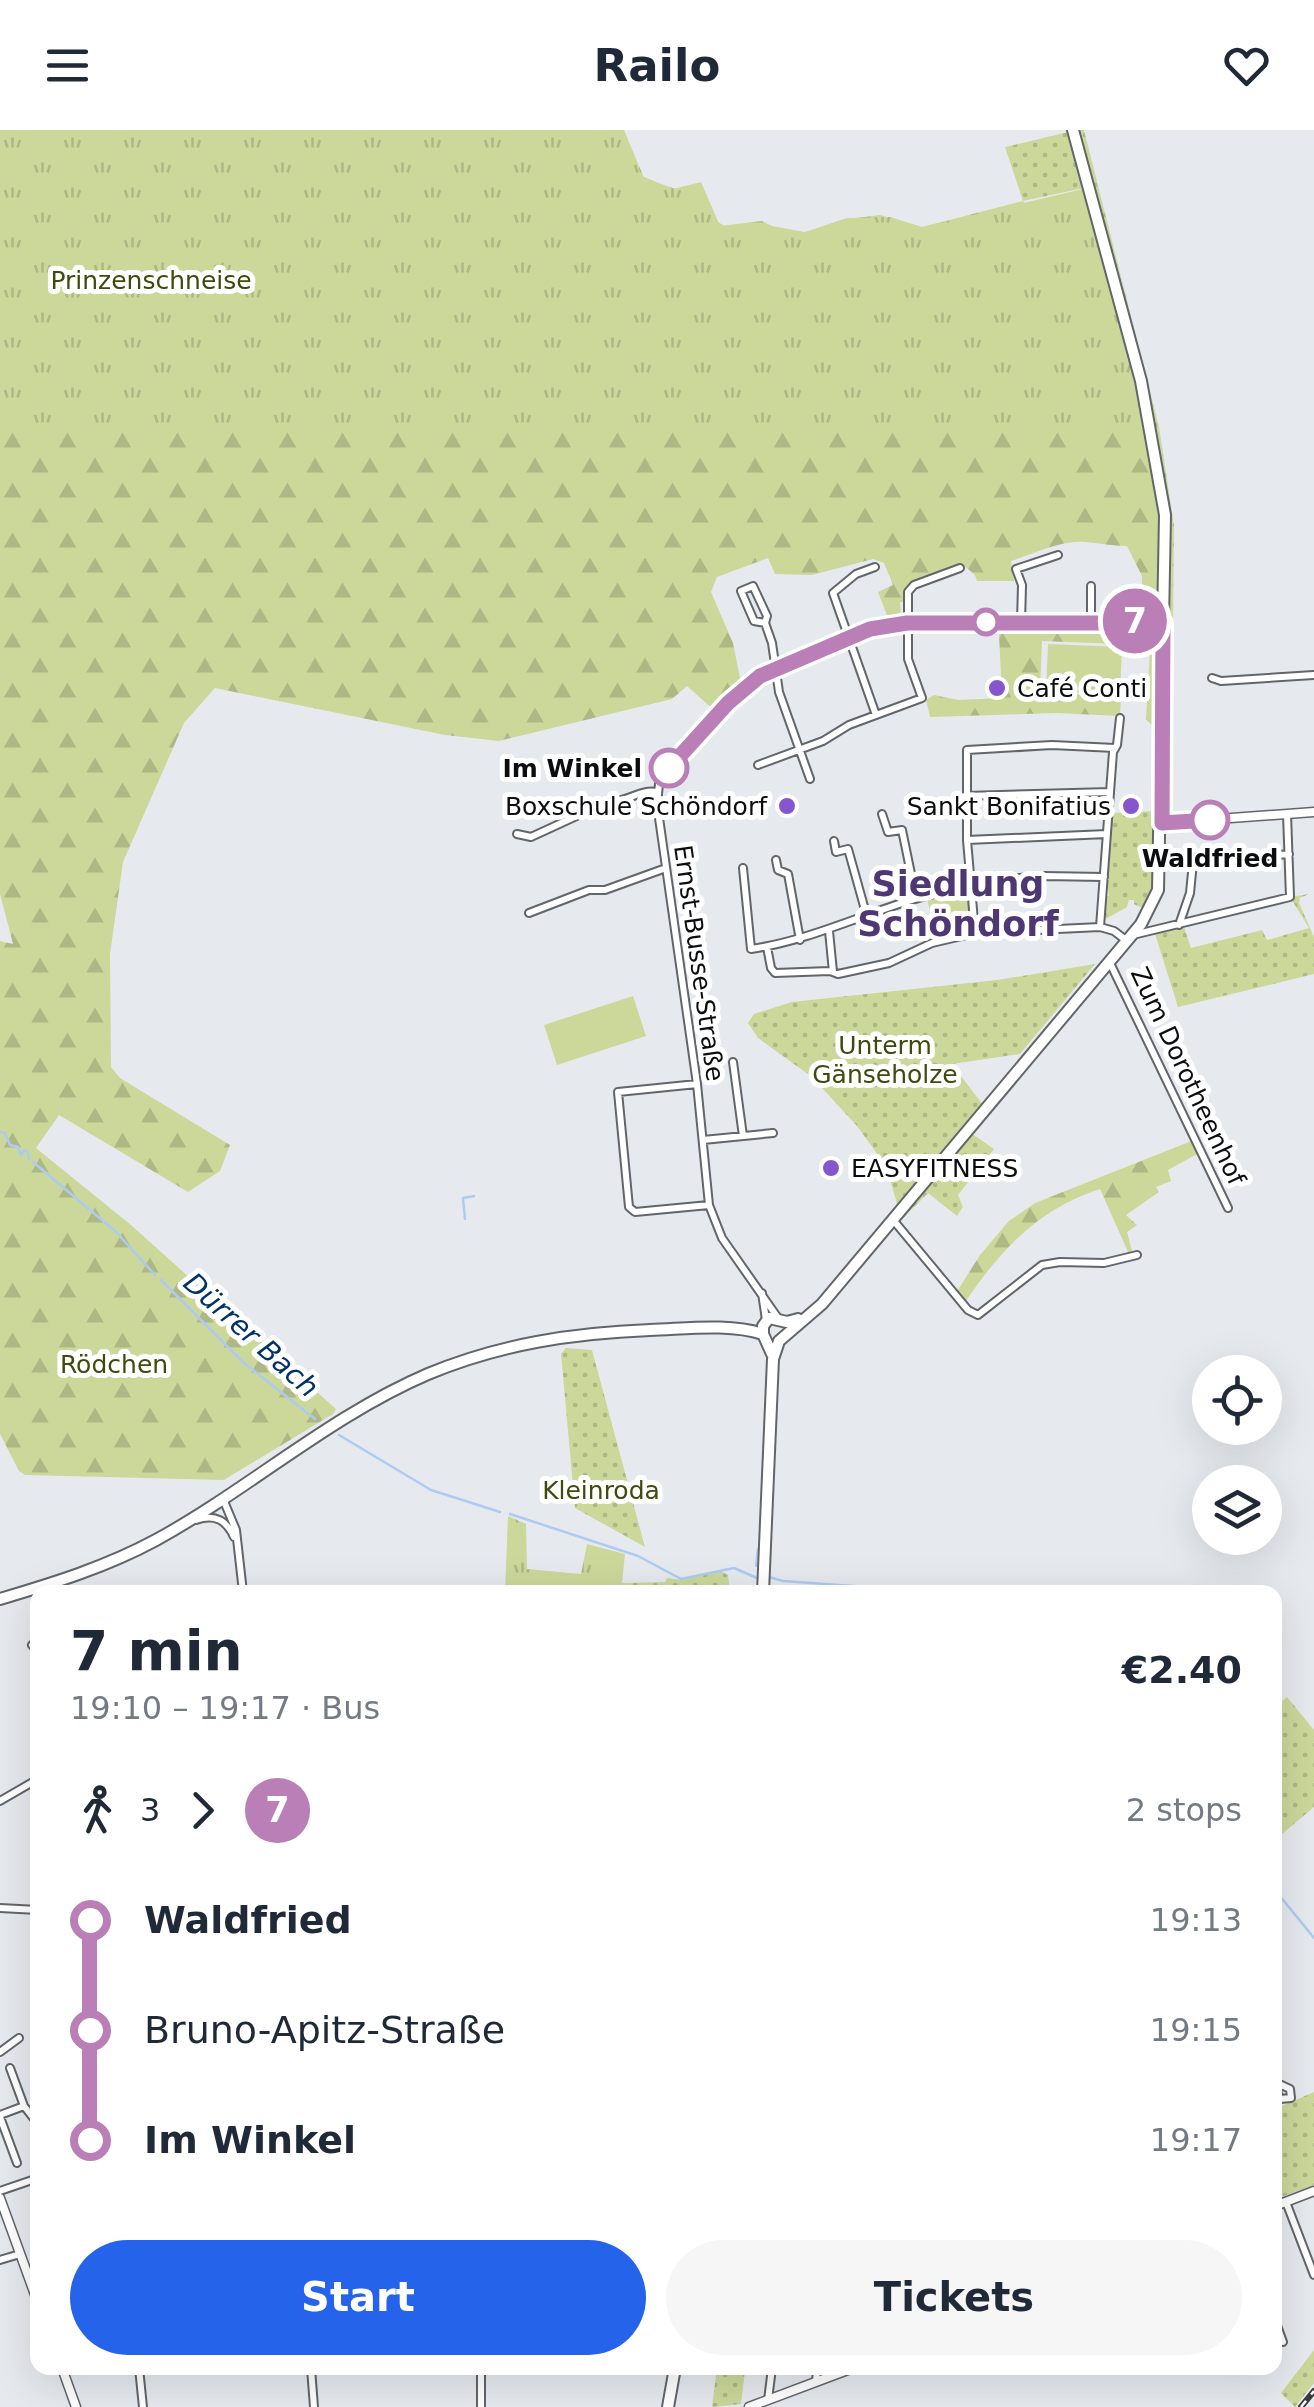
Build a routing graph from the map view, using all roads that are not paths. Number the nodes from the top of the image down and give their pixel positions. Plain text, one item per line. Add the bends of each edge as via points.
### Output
1 (1073, 130) edge
2 (1058, 555) dead end
3 (875, 567) dead end
4 (960, 568) dead end
5 (1090, 586) dead end
6 (1091, 621) junction
7 (765, 622) junction
8 (1022, 622) junction
9 (907, 623) junction
10 (1163, 623) junction
11 (847, 638) junction
12 (777, 668) junction
13 (1314, 674) edge
14 (1212, 678) dead end
15 (876, 715) junction
16 (1120, 718) dead end
17 (1115, 748) junction
18 (800, 750) junction
19 (758, 765) dead end
20 (810, 779) dead end
21 (656, 792) junction
22 (1110, 792) junction
23 (965, 796) junction
24 (1314, 812) edge
25 (882, 814) dead end
26 (1287, 814) junction
27 (1162, 823) junction
28 (517, 834) dead end
29 (1108, 834) junction
30 (966, 840) junction
31 (834, 841) dead end
32 (1289, 854) junction
33 (776, 860) dead end
34 (666, 868) junction
35 (743, 868) dead end
36 (1104, 877) junction
37 (971, 885) junction
38 (916, 898) junction
39 (528, 913) dead end
40 (867, 917) junction
41 (1179, 925) junction
42 (1100, 927) junction
43 (829, 932) junction
44 (975, 933) junction
45 (1129, 938) junction
46 (800, 940) junction
47 (767, 946) junction
48 (1110, 963) junction
49 (833, 972) junction
50 (733, 1062) dead end
51 (697, 1084) junction
52 (773, 1133) dead end
53 (744, 1136) junction
54 (703, 1140) junction
55 (710, 1205) junction
56 (1228, 1208) dead end
57 (894, 1220) junction
58 (1137, 1255) dead end
59 (773, 1329) junction
60 (222, 1498) junction
61 (171, 1531) junction
62 (238, 1547) junction
63 (43, 1585) edge
64 (241, 1585) edge
65 (762, 1585) edge
66 (30, 1589) edge
67 (0, 1599) edge
68 (30, 1783) edge
69 (0, 1802) edge
70 (0, 1908) edge
71 (30, 1910) edge
72 (19, 2038) dead end
73 (0, 2052) edge
74 (10, 2068) dead end
75 (0, 2104) edge
76 (24, 2106) junction
77 (30, 2114) edge
78 (1, 2115) edge
79 (17, 2164) dead end
80 (30, 2182) edge
81 (1314, 2192) edge
82 (0, 2195) edge
83 (1286, 2202) junction
84 (1282, 2203) edge
85 (20, 2254) junction
86 (0, 2260) edge
87 (28, 2274) joint
88 (1314, 2276) edge
89 (30, 2280) edge
90 (65, 2375) edge
91 (140, 2375) edge
92 (312, 2375) edge
93 (482, 2375) edge
94 (674, 2375) edge
95 (771, 2375) edge
96 (816, 2375) edge
97 (834, 2375) edge
98 (816, 2382) junction
99 (768, 2400) junction
100 (76, 2407) edge
101 (143, 2407) edge
102 (314, 2407) edge
103 (481, 2407) edge
104 (668, 2407) edge
105 (749, 2407) edge

1 - 10 main road via 1141,381 1166,534
2 - 8 street via 1016,569
3 - 11 street via 833,593
4 - 9 street via 910,588
5 - 6 street
6 - 8 street
6 - 10 street
7 - 7 street via 754,586 741,591 754,621
7 - 12 street
8 - 9 street
9 - 11 street
9 - 15 street via 908,659 922,698
10 - 27 main road
11 - 12 street
11 - 15 street
12 - 18 street
12 - 21 street via 728,703
13 - 14 street
15 - 18 street
16 - 17 street
17 - 22 street
17 - 23 street via 966,750
18 - 19 street
18 - 20 street
21 - 28 street via 607,802 532,837
21 - 34 street, Ernst-Busse-Straße
22 - 23 street
22 - 29 street
23 - 30 street
24 - 26 street
25 - 38 street via 888,832 902,830
26 - 27 street
26 - 32 street
27 - 45 main road via 1158,890
29 - 30 street
29 - 36 street
30 - 37 street
31 - 40 street via 836,852 848,849
32 - 41 street via 1287,899
32 - 41 street via 1194,862
33 - 46 street via 788,874
34 - 39 street
34 - 51 street, Ernst-Busse-Straße
35 - 47 street via 751,949
36 - 37 street
36 - 42 street
37 - 38 street
37 - 44 street
38 - 40 street
40 - 43 street
41 - 45 street
42 - 44 street
42 - 45 street
43 - 46 street
43 - 49 street
44 - 49 street via 869,968
45 - 48 main road
46 - 47 street
47 - 49 street via 775,973
48 - 56 street, Zum Dorotheenhof
48 - 57 main road
50 - 53 street
51 - 54 street, Ernst-Busse-Straße
51 - 55 street via 618,1092 629,1207 635,1212
52 - 53 street
53 - 54 street
54 - 55 street, Ernst-Busse-Straße
55 - 59 street, Ernst-Busse-Straße via 722,1238 761,1292
57 - 58 street via 974,1314 986,1312 1042,1266
57 - 59 main road via 822,1304
59 - 60 main road via 586,1333 486,1353 396,1390
59 - 65 main road
60 - 61 main road
60 - 62 street
61 - 62 street via 216,1518
61 - 63 main road
62 - 64 street
66 - 67 main road
68 - 69 street
70 - 71 street
72 - 73 street
74 - 76 street
75 - 78 street
76 - 77 street
76 - 78 street
78 - 79 street
80 - 82 street
81 - 83 street
82 - 85 street
83 - 84 street
83 - 88 street
85 - 86 street
85 - 87 street
87 - 89 street
90 - 100 street
91 - 101 street
92 - 102 street
93 - 103 street
94 - 104 main road
95 - 99 street
96 - 98 street
97 - 98 street
98 - 99 street
99 - 105 street

